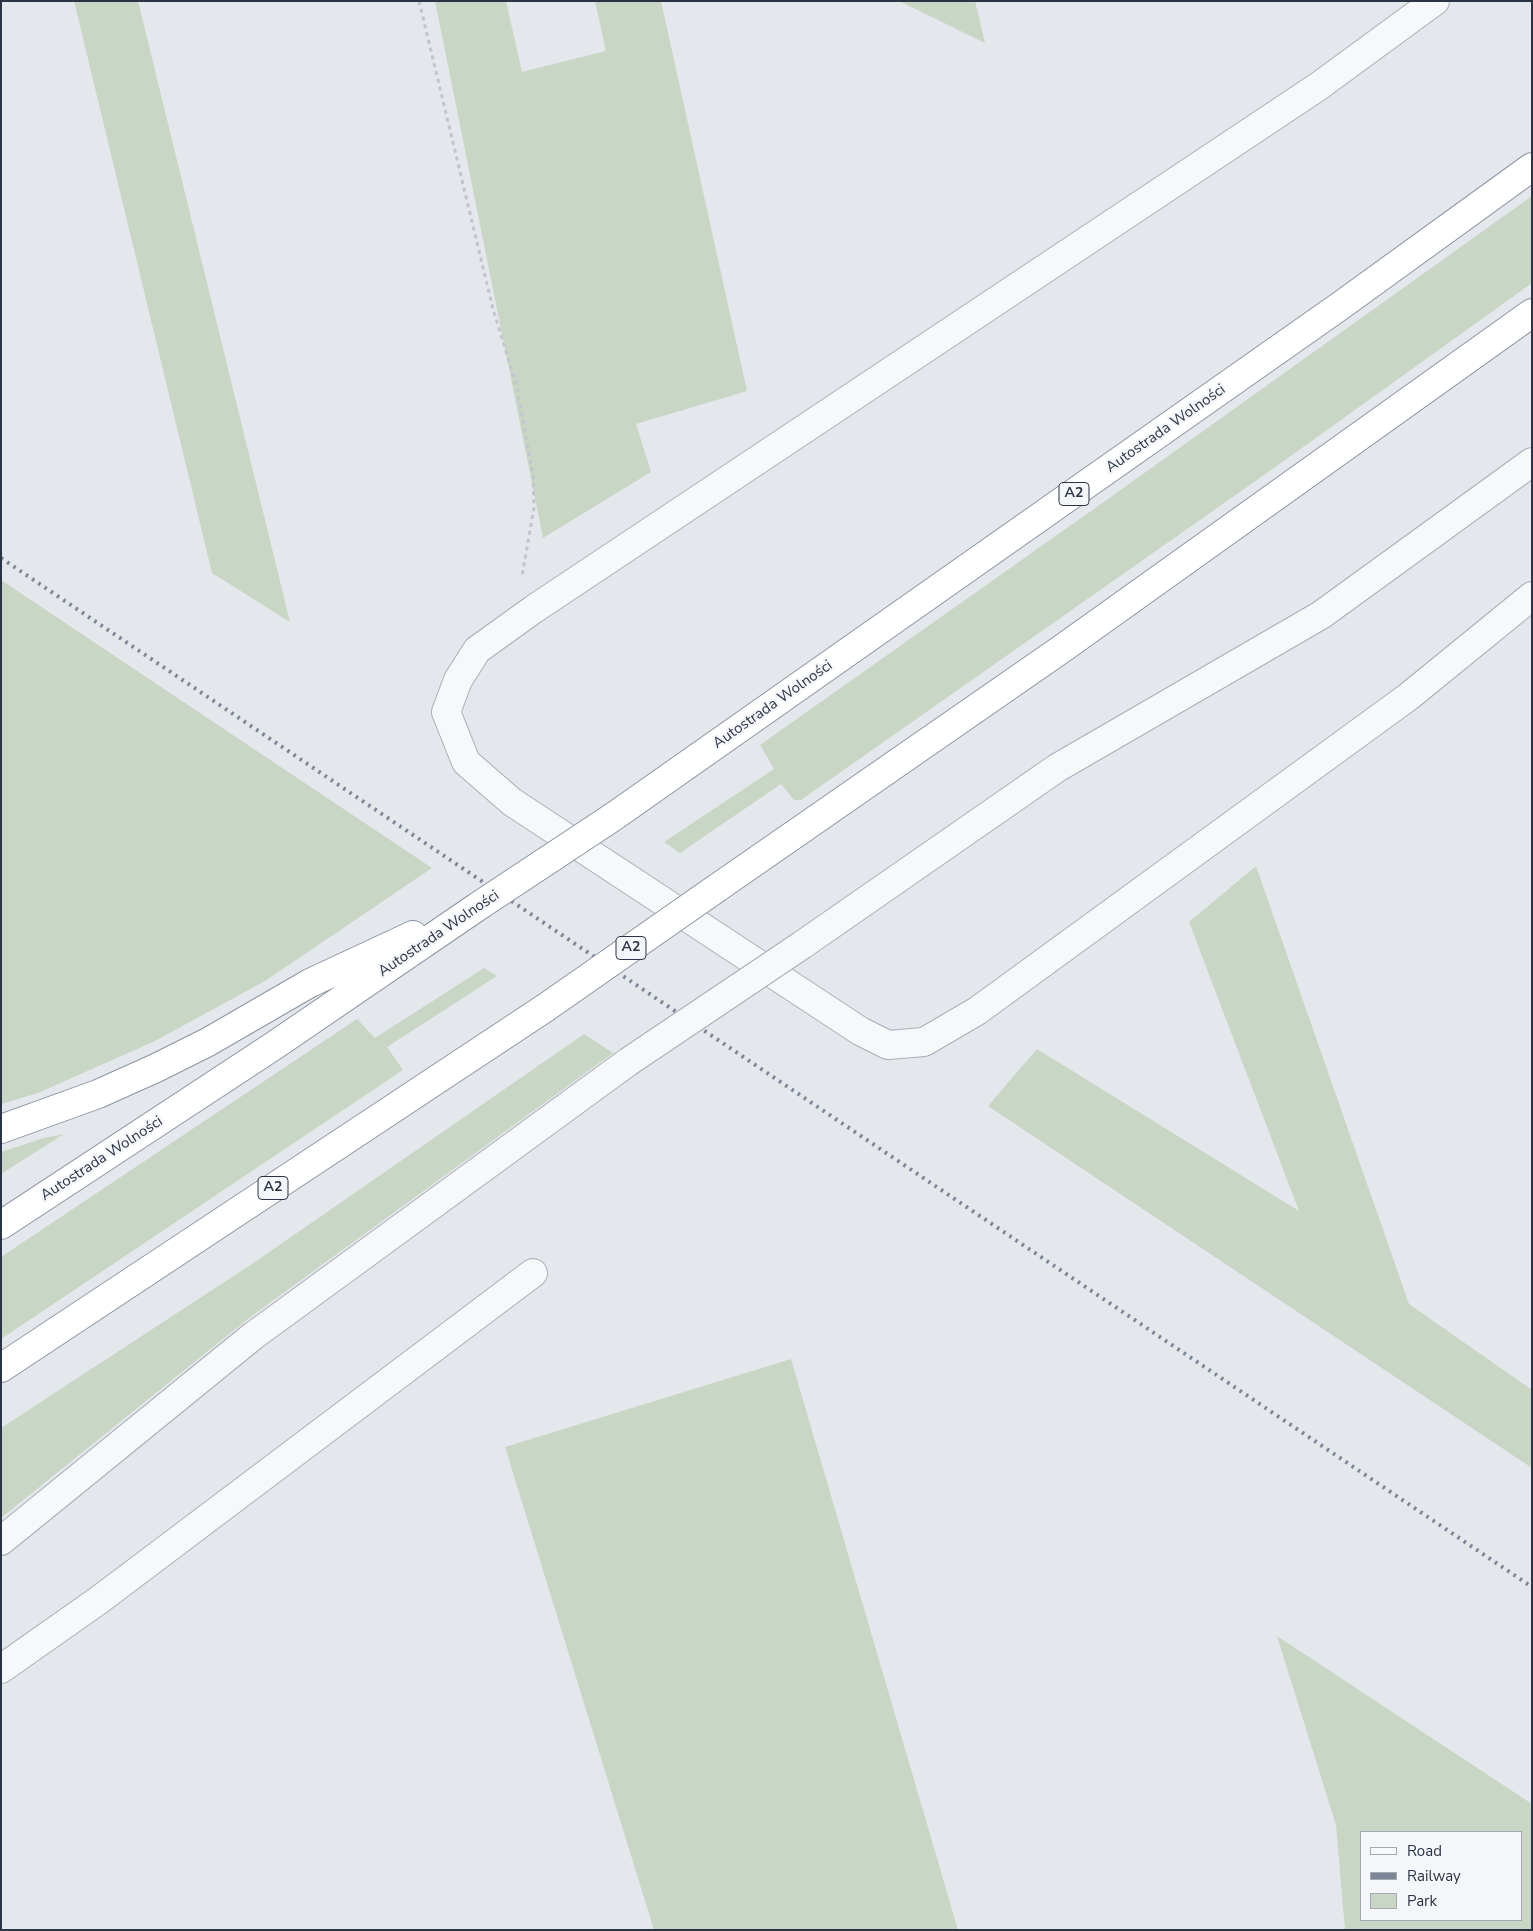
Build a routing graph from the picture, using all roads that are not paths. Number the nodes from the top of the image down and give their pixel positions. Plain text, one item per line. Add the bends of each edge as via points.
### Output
1 (1435, 1) edge
2 (1532, 167) edge
3 (1532, 313) edge
4 (1532, 462) edge
5 (1532, 596) edge
6 (430, 933) junction
7 (1, 1129) edge
8 (1, 1225) edge
9 (533, 1273) dead end
10 (1, 1368) edge
11 (1, 1541) edge
12 (1, 1669) edge

1 - 5 street via 1318,86 477,650 458,680 446,712 466,762 512,802 860,1031 888,1045 924,1042 977,1011 1408,697
2 - 6 highway, Autostrada Wolności / A2, bridge via 1340,306 613,817 480,906
3 - 10 highway, A2, bridge via 1062,648 545,1008
4 - 11 street, bridge via 1321,615 1057,768 628,1062 253,1336
6 - 7 highway via 310,984 156,1068 98,1094
6 - 8 highway, Autostrada Wolności / A2 via 274,1045
9 - 12 street via 99,1600

